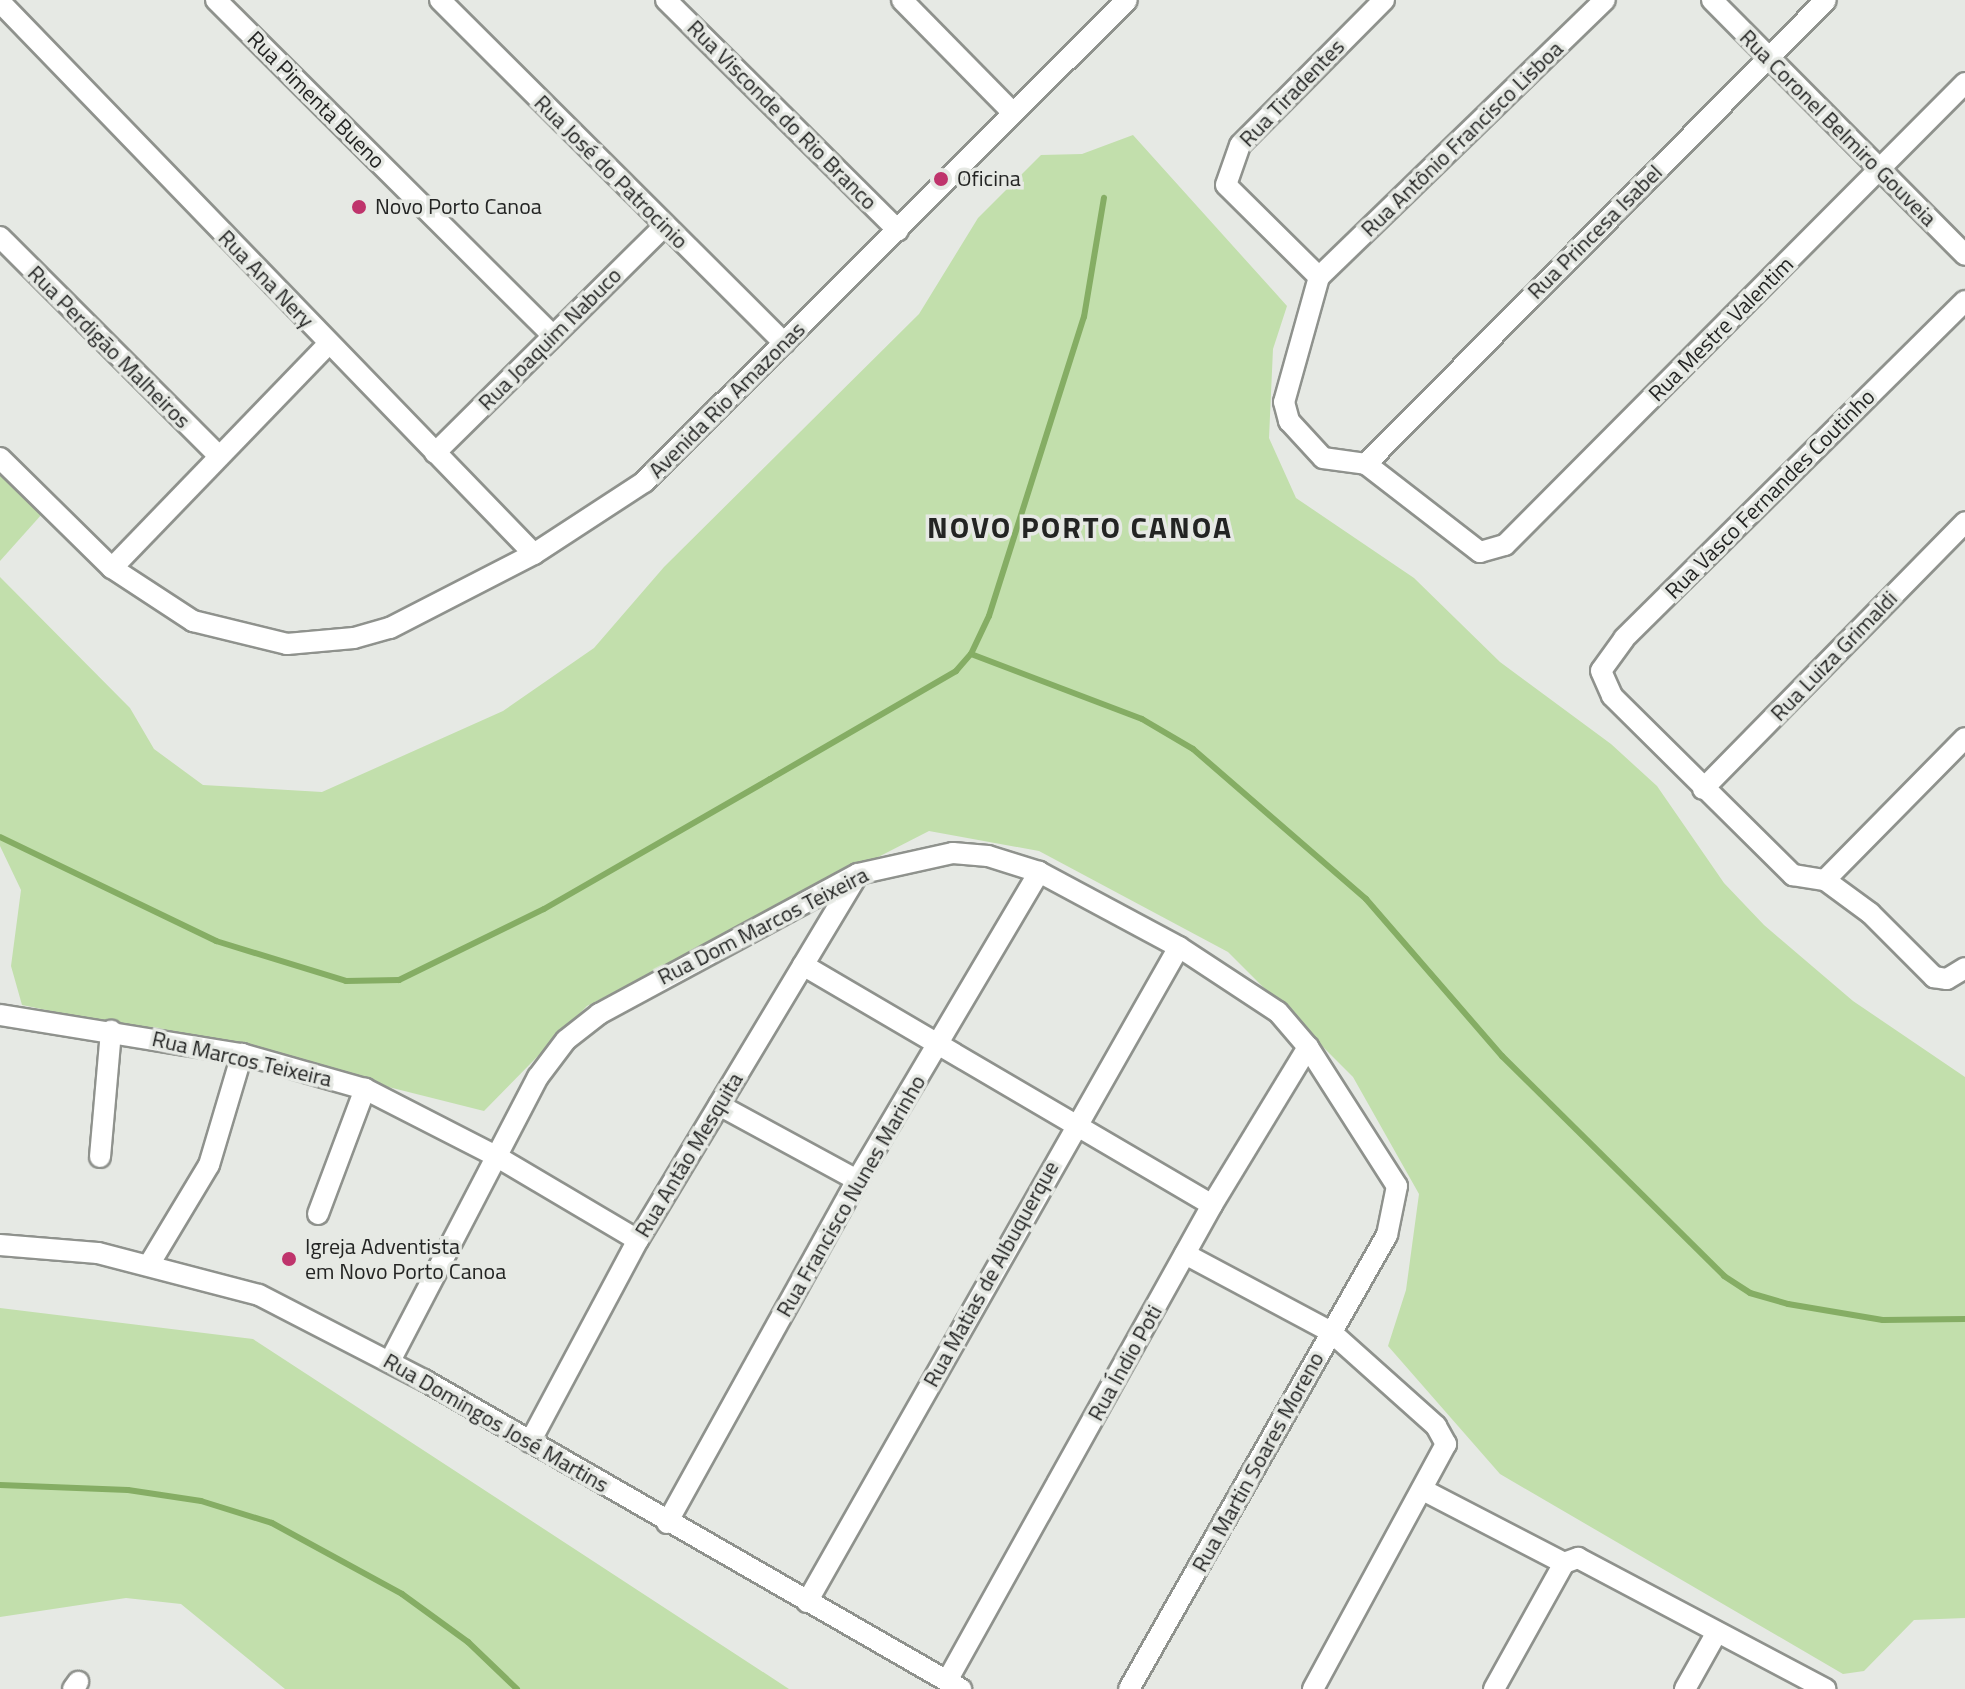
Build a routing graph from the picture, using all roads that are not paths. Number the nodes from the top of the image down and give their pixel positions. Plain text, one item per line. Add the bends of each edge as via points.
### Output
1 (216, 0) edge
2 (440, 0) edge
3 (666, 0) edge
4 (902, 0) edge
5 (1126, 0) edge
6 (1384, 0) edge
7 (1605, 0) edge
8 (1712, 0) edge
9 (1826, 0) edge
10 (0, 2) edge
11 (1768, 57) junction
12 (1965, 83) edge
13 (1013, 113) junction
14 (1880, 171) junction
15 (664, 226) junction
16 (898, 230) junction
17 (0, 237) edge
18 (1965, 255) edge
19 (1319, 277) junction
20 (1965, 301) edge
21 (553, 336) junction
22 (784, 343) junction
23 (328, 344) junction
24 (435, 453) junction
25 (219, 456) junction
26 (0, 458) edge
27 (1366, 464) junction
28 (1965, 522) edge
29 (534, 554) junction
30 (112, 568) junction
31 (1965, 738) edge
32 (1703, 789) junction
33 (1039, 872) junction
34 (858, 874) junction
35 (1825, 880) junction
36 (1179, 947) junction
37 (803, 965) junction
38 (1965, 968) edge
39 (0, 1015) edge
40 (111, 1030) junction
41 (941, 1041) junction
42 (1308, 1047) junction
43 (242, 1054) junction
44 (365, 1089) junction
45 (719, 1105) junction
46 (1074, 1124) junction
47 (494, 1155) junction
48 (100, 1157) dead end
49 (857, 1180) junction
50 (1212, 1205) junction
51 (318, 1214) dead end
52 (1387, 1235) joint
53 (638, 1240) junction
54 (0, 1245) edge
55 (1185, 1254) junction
56 (150, 1263) junction
57 (1331, 1332) junction
58 (390, 1361) junction
59 (530, 1442) junction
60 (1425, 1491) junction
61 (667, 1523) junction
62 (1564, 1563) junction
63 (807, 1602) junction
64 (1717, 1632) junction
65 (954, 1685) edge
66 (1824, 1688) edge
67 (1129, 1689) edge
68 (1313, 1689) edge
69 (1494, 1689) edge
70 (1685, 1689) edge

1 - 21 street, Rua Pimenta Bueno
2 - 15 street, Rua José do Patrocinio
3 - 16 street, Rua Visconde do Rio Branco
4 - 13 street
5 - 13 street, Avenida Rio Amazonas
6 - 19 street, Rua Tiradentes via 1240,145 1225,177 1235,197
7 - 19 street, Rua Antônio Francisco Lisboa
8 - 11 street, Rua Coronel Belmiro Gouveia
9 - 11 street, Rua Princesa Isabel
10 - 23 street, Rua Ana Nery
11 - 14 street, Rua Coronel Belmiro Gouveia
11 - 27 street, Rua Princesa Isabel
12 - 14 street, Rua Mestre Valentim
13 - 16 street, Avenida Rio Amazonas
14 - 18 street, Rua Coronel Belmiro Gouveia
14 - 27 street, Rua Mestre Valentim via 1505,545 1488,552 1467,547
15 - 21 street, Rua Joaquim Nabuco
15 - 22 street, Rua José do Patrocinio
16 - 22 street, Avenida Rio Amazonas
17 - 25 street, Rua Perdigão Malheiros
19 - 27 street via 1284,412 1323,458
20 - 32 street, Rua Vasco Fernandes Coutinho via 1624,639 1601,671 1612,696
21 - 24 street, Rua Joaquim Nabuco
22 - 29 street, Avenida Rio Amazonas via 644,482
23 - 24 street, Rua Ana Nery
23 - 25 street
24 - 29 street, Rua Ana Nery
25 - 30 street
26 - 30 street, Avenida Rio Amazonas
28 - 32 street, Rua Luiza Grimaldi
29 - 30 street, Avenida Rio Amazonas via 390,628 320,643 256,641 193,621
31 - 35 street
32 - 35 street via 1796,877
33 - 34 street, Rua Dom Marcos Teixeira via 988,856 953,853
33 - 36 street, Rua Dom Marcos Teixeira
33 - 41 street, Rua Francisco Nunes Marinho
34 - 37 street, Rua Antão Mesquita
34 - 47 street, Rua Dom Marcos Teixeira via 599,1014 551,1058
35 - 38 street via 1870,913 1928,972 1947,979
36 - 42 street, Rua Dom Marcos Teixeira via 1261,998
36 - 46 street, Rua Matias de Albuquerque
37 - 41 street
37 - 45 street, Rua Antão Mesquita
39 - 40 street, Rua Marcos Teixeira
40 - 43 street, Rua Marcos Teixeira
40 - 48 street
41 - 46 street
41 - 49 street, Rua Francisco Nunes Marinho
42 - 50 street, Rua Índio Poti
42 - 52 street, Rua Dom Marcos Teixeira via 1393,1172 1398,1204
43 - 44 street, Rua Marcos Teixeira
43 - 56 street via 209,1165
44 - 47 street, Rua Marcos Teixeira
44 - 51 street
45 - 49 street
45 - 53 street, Rua Antão Mesquita
46 - 50 street
46 - 63 street, Rua Matias de Albuquerque
47 - 53 street, Rua Marcos Teixeira
47 - 58 street, Rua Dom Marcos Teixeira
49 - 61 street, Rua Francisco Nunes Marinho
50 - 55 street, Rua Índio Poti
52 - 57 street, Rua Martin Soares Moreno
53 - 59 street, Rua Antão Mesquita
54 - 56 street, Rua Domingos José Martins via 52,1245
55 - 57 street
55 - 65 street, Rua Índio Poti
56 - 58 street, Rua Domingos José Martins via 259,1295
57 - 60 street via 1436,1426 1445,1454
57 - 67 street, Rua Martin Soares Moreno
58 - 59 street, Rua Domingos José Martins
59 - 61 street, Rua Domingos José Martins
60 - 62 street
60 - 68 street
61 - 63 street, Rua Domingos José Martins
62 - 64 street via 1588,1560
62 - 69 street
63 - 65 street, Rua Domingos José Martins
64 - 66 street
64 - 70 street

